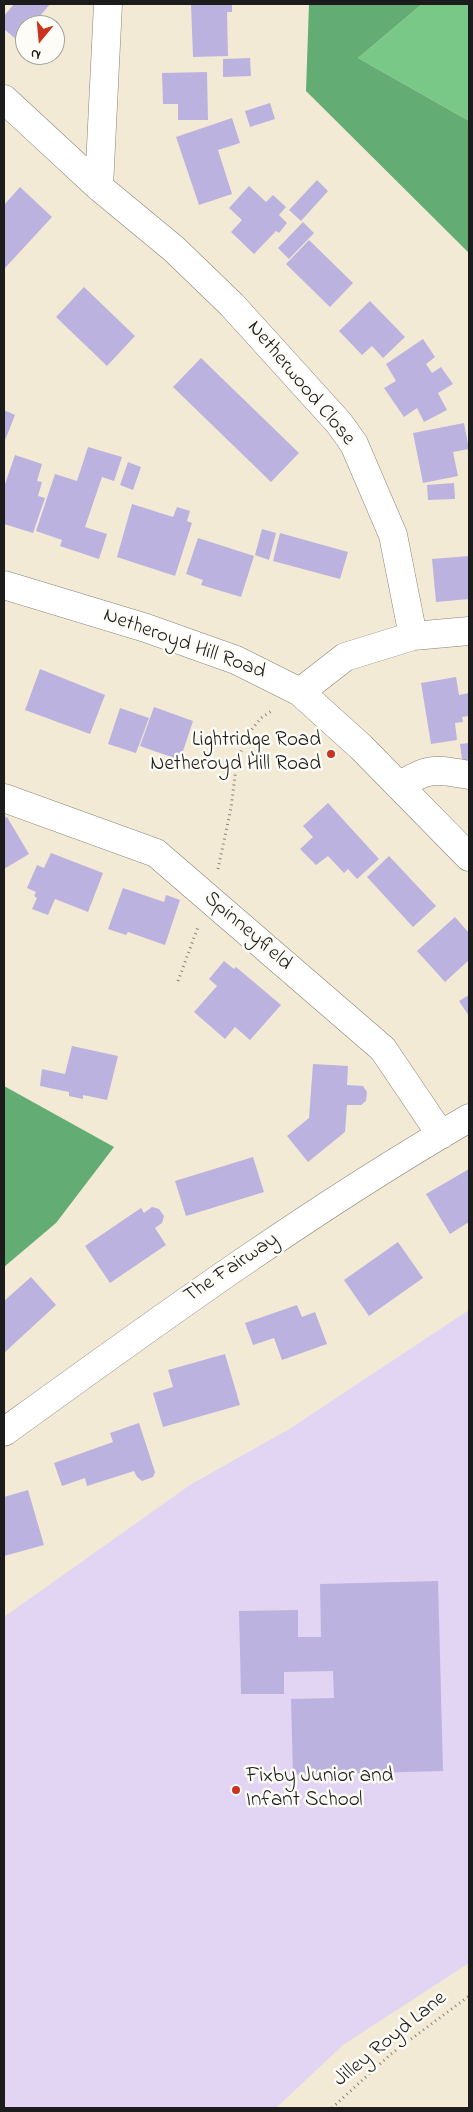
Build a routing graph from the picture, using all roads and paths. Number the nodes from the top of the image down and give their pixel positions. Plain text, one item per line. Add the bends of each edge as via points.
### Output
1 (108, 4) edge
2 (4, 100) edge
3 (99, 187) junction
4 (4, 585) edge
5 (469, 632) edge
6 (412, 636) junction
7 (300, 692) junction
8 (469, 775) edge
9 (399, 786) junction
10 (4, 798) edge
11 (469, 857) edge
12 (208, 898) junction
13 (178, 981) dead end
14 (469, 1118) edge
15 (441, 1134) junction
16 (4, 1432) edge
17 (469, 1996) edge
18 (332, 2108) edge

1 - 3 street
2 - 3 street, Netherwood Close
3 - 6 street, Netherwood Close via 174,249 232,305 339,423 354,444 393,535
4 - 7 street, Netheroyd Hill Road via 146,628 236,660
5 - 6 street
6 - 7 street via 345,657
7 - 9 street, Netheroyd Hill Road
7 - 12 path via 262,718 246,738 236,768 223,854
8 - 9 street via 438,769 418,774
9 - 11 street, Netheroyd Hill Road
10 - 12 street, Spinneyfield via 156,853
12 - 13 path
12 - 15 street, Spinneyfield via 383,1049
14 - 15 street, The Fairway
15 - 16 street, The Fairway via 192,1296
17 - 18 path, Jilley Royd Lane via 391,2054

